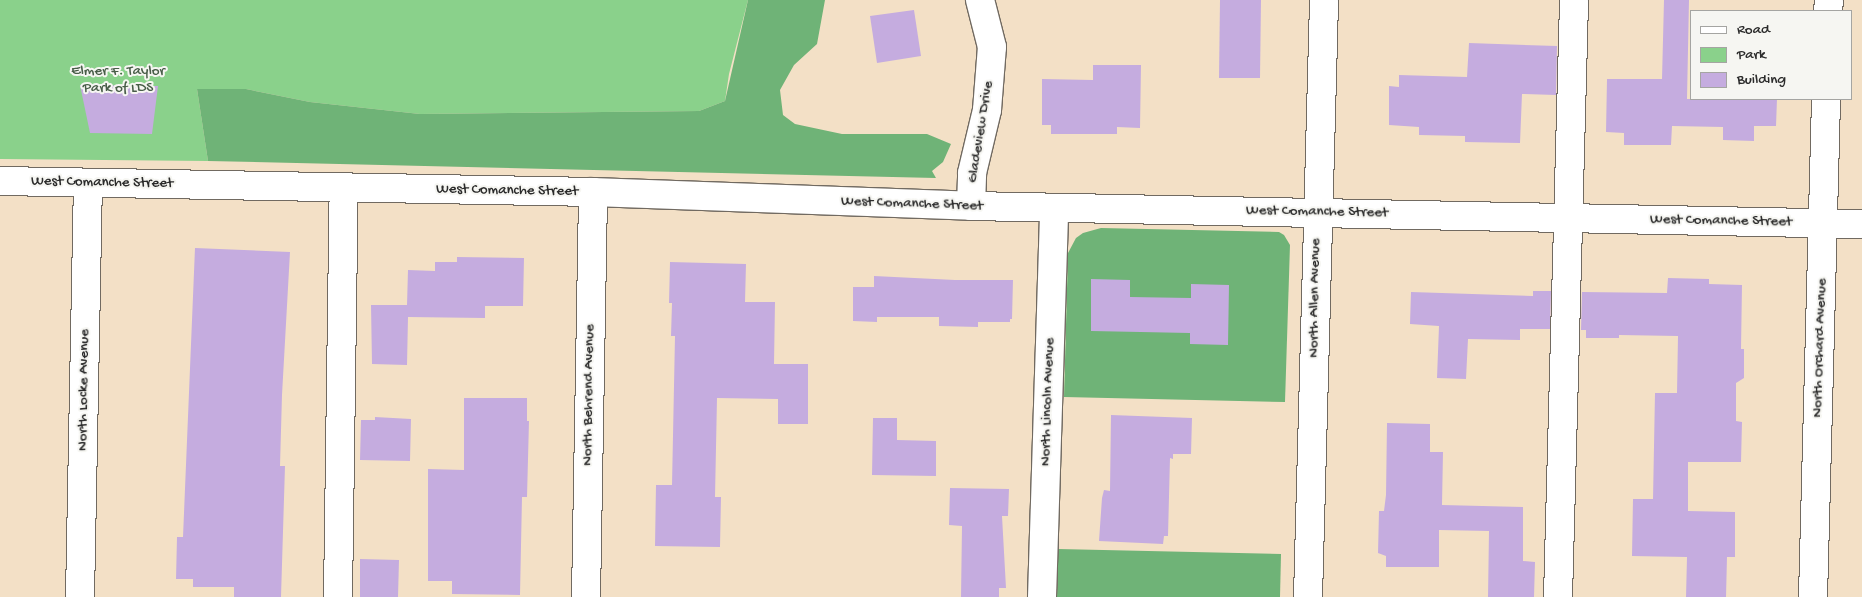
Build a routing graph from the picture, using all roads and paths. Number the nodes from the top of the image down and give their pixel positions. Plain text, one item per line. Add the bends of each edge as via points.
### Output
1 (980, 0) edge
2 (1324, 0) edge
3 (1574, 0) edge
4 (1826, 100) edge
5 (0, 181) edge
6 (88, 183) junction
7 (344, 188) junction
8 (593, 192) junction
9 (971, 206) junction
10 (1054, 208) junction
11 (1317, 212) junction
12 (1569, 218) junction
13 (1823, 223) junction
14 (1862, 224) edge
15 (80, 597) edge
16 (338, 597) edge
17 (586, 597) edge
18 (1042, 597) edge
19 (1308, 597) edge
20 (1558, 597) edge
21 (1813, 597) edge

1 - 9 street, Gladeview Drive via 992,47 987,110 972,173
2 - 11 street, North Allen Avenue
3 - 12 street
4 - 13 street, North Orchard Avenue
5 - 6 street, West Comanche Street
6 - 7 street, West Comanche Street
6 - 15 street, North Locke Avenue
7 - 8 street, West Comanche Street
7 - 16 street
8 - 9 street, West Comanche Street
8 - 17 street, North Behrend Avenue
9 - 10 street, West Comanche Street
10 - 11 street, West Comanche Street
10 - 18 street, North Lincoln Avenue
11 - 12 street, West Comanche Street
11 - 19 street, North Allen Avenue
12 - 13 street, West Comanche Street
12 - 20 street
13 - 14 street, West Comanche Street
13 - 21 street, North Orchard Avenue

